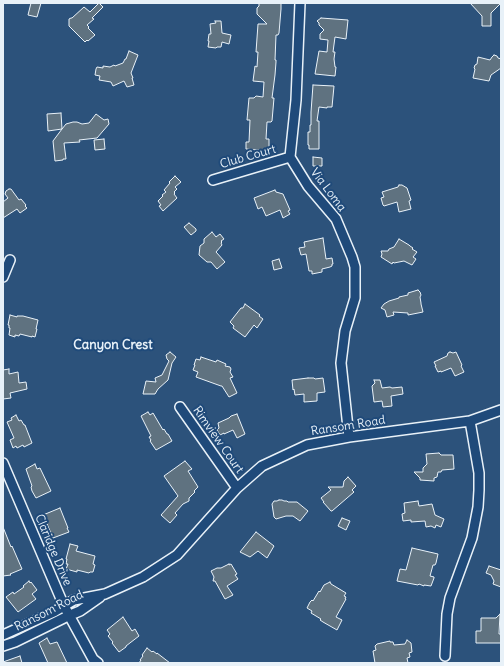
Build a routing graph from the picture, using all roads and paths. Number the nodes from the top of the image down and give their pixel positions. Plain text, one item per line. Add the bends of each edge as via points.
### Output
1 (300, 3) edge
2 (290, 157) junction
3 (213, 180) dead end
4 (10, 260) dead end
5 (3, 277) edge
6 (180, 407) dead end
7 (501, 410) edge
8 (470, 421) junction
9 (349, 437) junction
10 (3, 463) edge
11 (237, 488) junction
12 (105, 594) junction
13 (64, 606) junction
14 (68, 616) junction
15 (3, 635) edge
16 (3, 646) edge
17 (445, 656) dead end
18 (98, 663) edge

1 - 2 street via 296,100
2 - 3 street, Club Court
2 - 9 street, Via Loma via 308,186 336,219 354,262 355,298 341,363
4 - 5 street
6 - 11 street, Rimview Court
7 - 8 street, Ransom Road
8 - 9 street, Ransom Road
8 - 17 street via 479,473 479,498 472,538 448,605
9 - 11 street, Ransom Road via 307,445 262,466
10 - 13 street, Claridge Drive
11 - 12 street, Ransom Road via 177,555 143,577
12 - 13 street, Ransom Road via 74,600
12 - 14 street, Ransom Road via 80,612
13 - 14 street, Claridge Drive
13 - 15 street, Ransom Road
14 - 16 street, Ransom Road
14 - 18 street, Claridge Drive via 93,659

